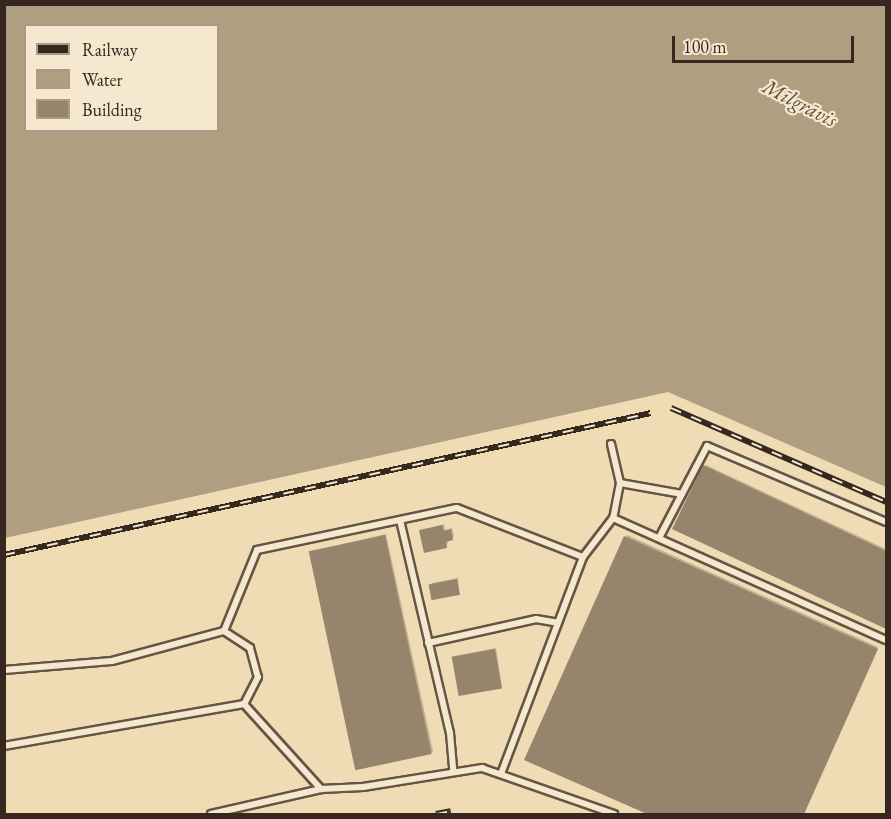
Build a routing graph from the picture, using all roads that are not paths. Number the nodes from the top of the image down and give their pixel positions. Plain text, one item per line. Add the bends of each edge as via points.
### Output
1 (611, 444) dead end
2 (620, 483) junction
3 (682, 494) junction
4 (613, 518) junction
5 (400, 520) junction
6 (886, 522) edge
7 (659, 538) junction
8 (583, 557) junction
9 (558, 623) junction
10 (224, 631) junction
11 (886, 640) edge
12 (428, 643) junction
13 (4, 670) edge
14 (244, 704) junction
15 (4, 746) edge
16 (453, 770) junction
17 (501, 774) junction
18 (321, 789) junction
19 (211, 814) edge
20 (614, 814) edge

1 - 2 lane
2 - 3 lane
2 - 4 lane
3 - 6 lane via 707,446
3 - 7 lane
4 - 7 lane
4 - 8 lane
5 - 8 lane via 458,508
5 - 10 lane via 257,550
5 - 12 lane
7 - 11 lane
8 - 9 lane
9 - 12 lane via 536,619
9 - 17 lane
10 - 13 lane via 112,661
10 - 14 lane via 250,648 258,677
12 - 16 lane via 450,733
14 - 15 lane
14 - 18 lane
16 - 17 lane via 482,768
16 - 18 lane via 363,787
17 - 20 lane
18 - 19 lane

